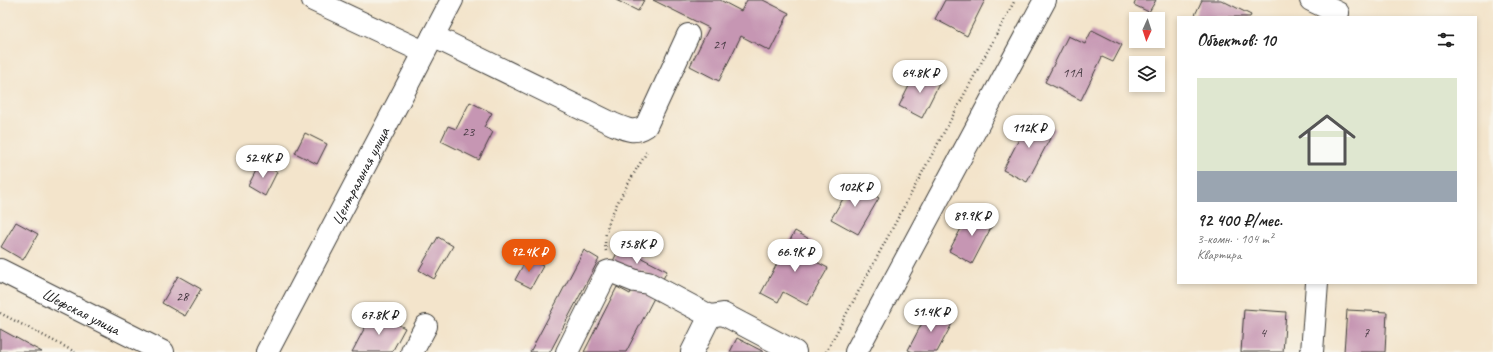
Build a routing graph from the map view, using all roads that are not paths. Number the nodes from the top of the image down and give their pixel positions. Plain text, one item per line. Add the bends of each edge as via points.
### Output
1 (313, 0) edge
2 (452, 0) edge
3 (1045, 0) edge
4 (1311, 0) edge
5 (1340, 10) edge
6 (688, 35) dead end
7 (428, 44) junction
8 (0, 270) edge
9 (1317, 284) edge
10 (710, 316) junction
11 (426, 326) dead end
12 (163, 352) edge
13 (267, 352) edge
14 (412, 352) edge
15 (567, 352) edge
16 (692, 352) edge
17 (795, 352) edge
18 (856, 352) edge
19 (1312, 352) edge

1 - 7 street
2 - 7 street, Центральная улица
3 - 18 street
4 - 5 street
6 - 7 street via 646,126 639,131 613,124
7 - 13 street, Центральная улица
8 - 12 street, Шефская улица
9 - 19 street
10 - 15 street via 648,283 635,281 610,271 607,272
10 - 16 street
10 - 17 street via 723,314
11 - 14 street

